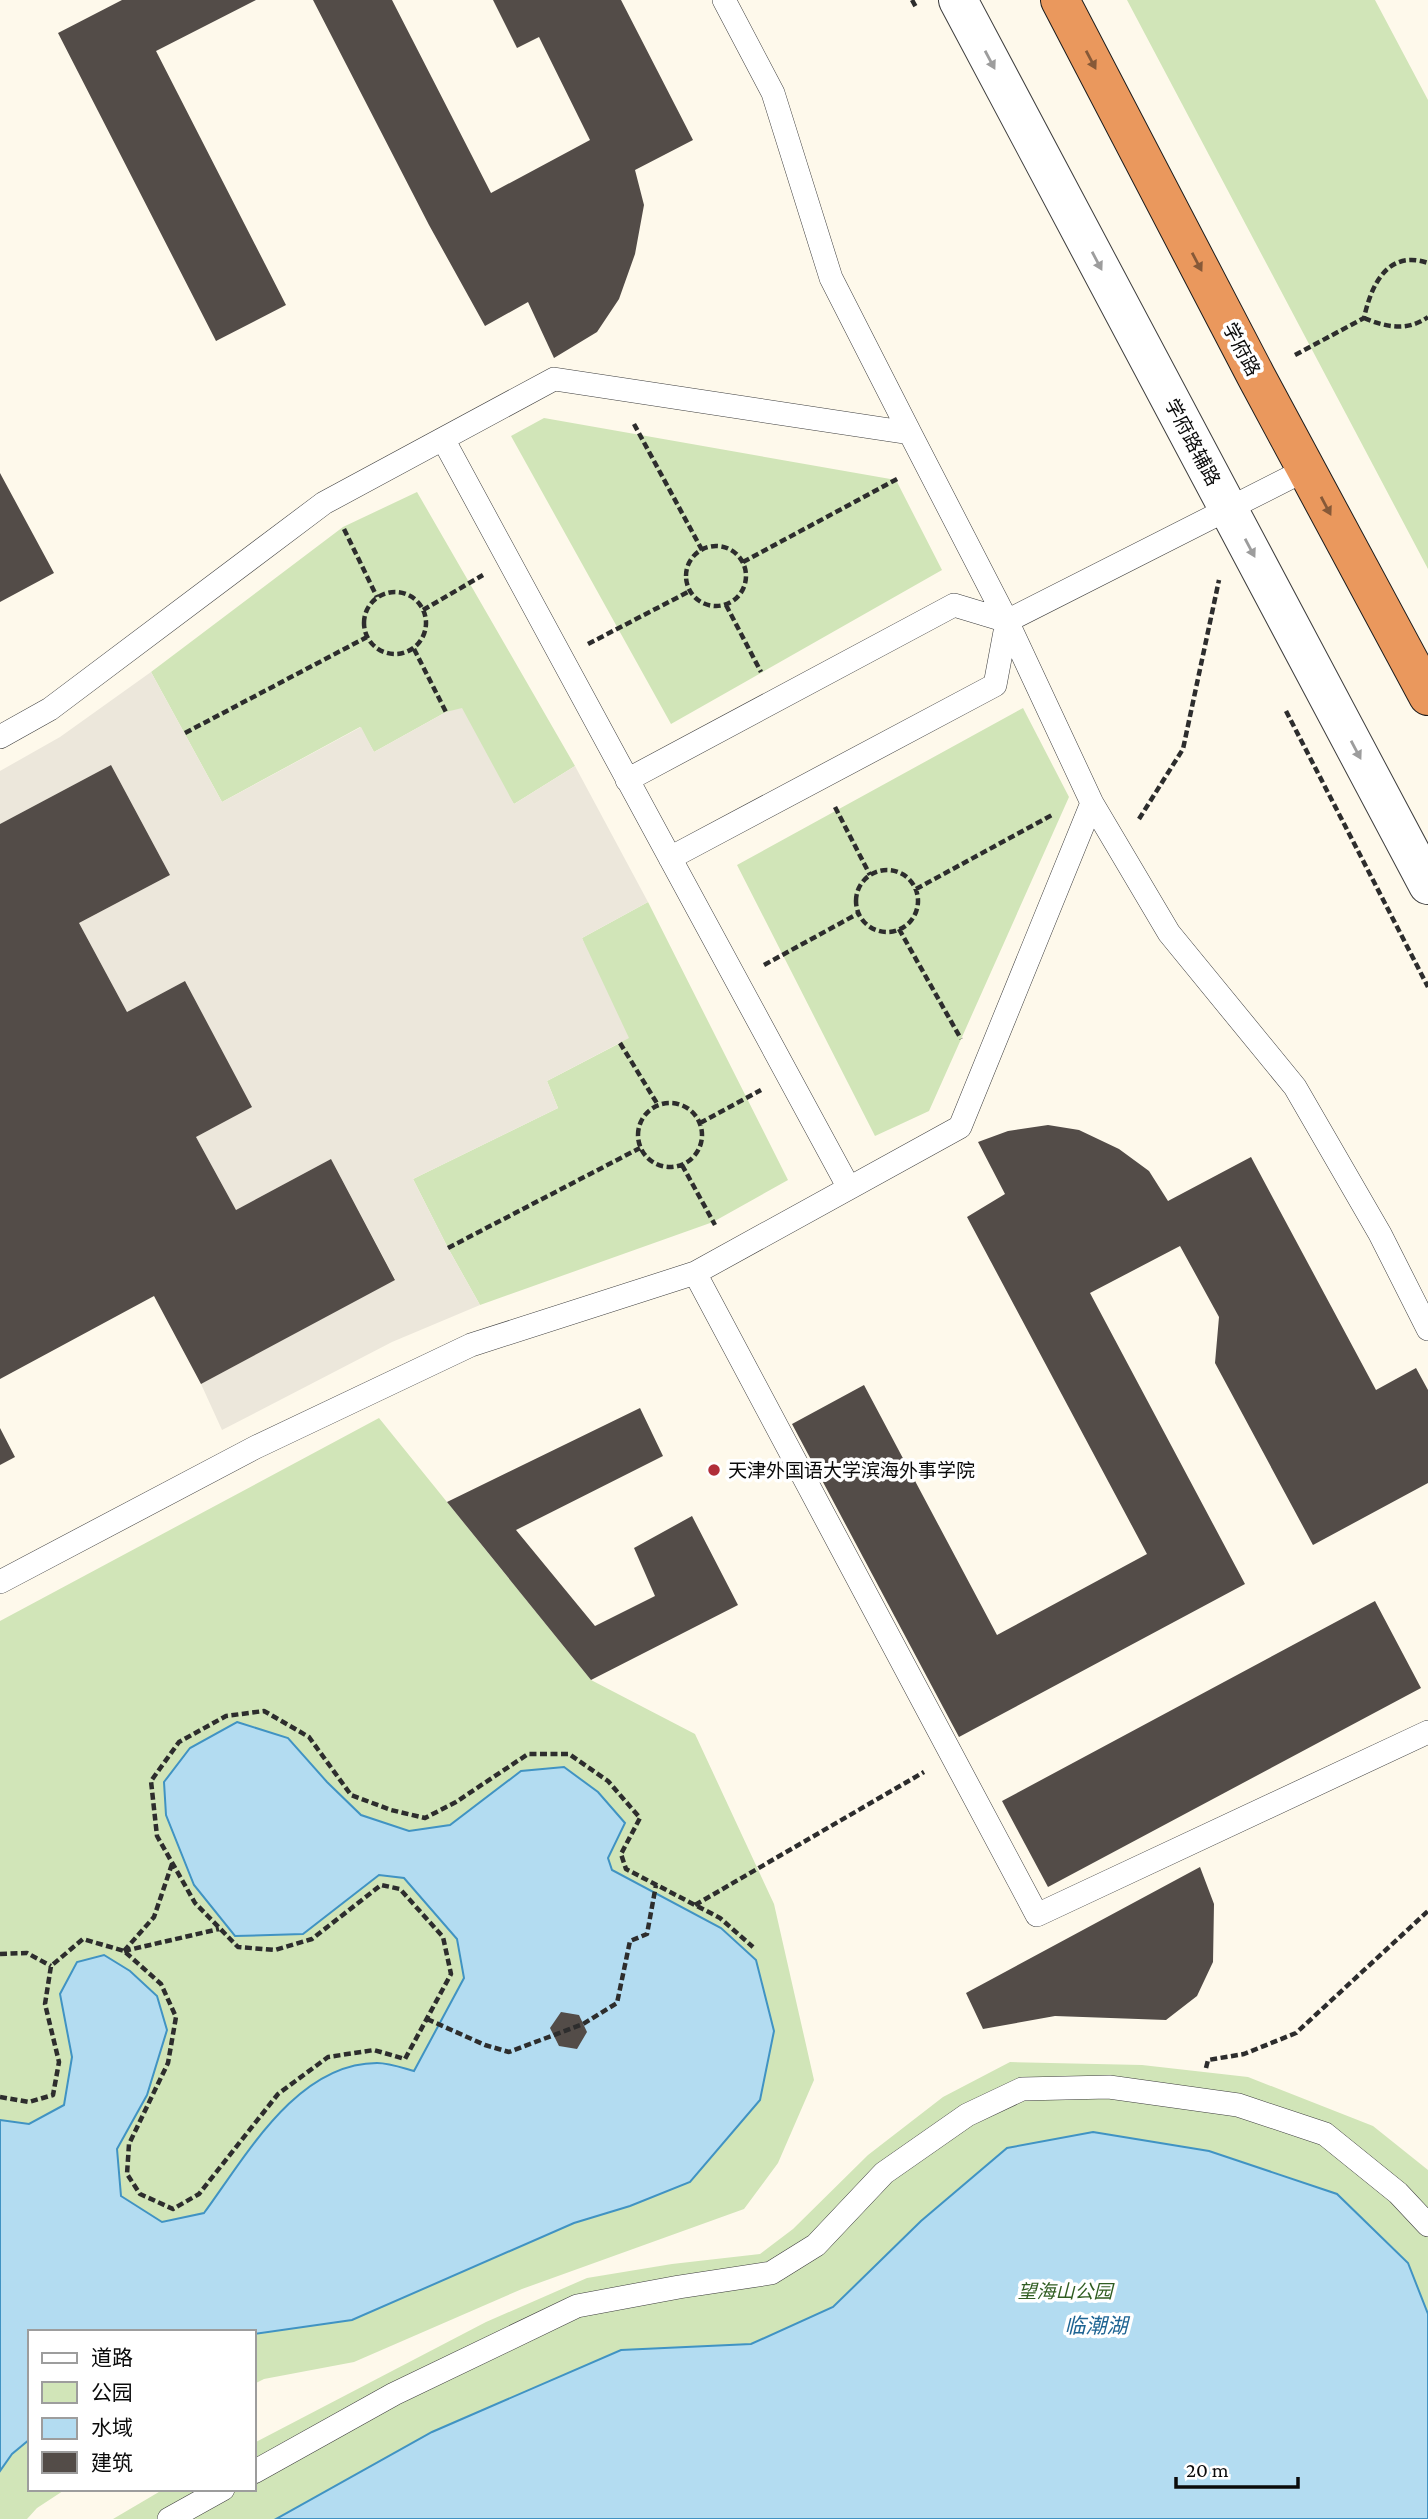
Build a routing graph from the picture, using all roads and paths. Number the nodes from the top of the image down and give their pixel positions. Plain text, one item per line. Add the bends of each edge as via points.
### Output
1 (724, 0) edge
2 (958, 0) edge
3 (1060, 0) edge
4 (1428, 263) edge
5 (1428, 317) edge
6 (1364, 318) junction
7 (1294, 355) dead end
8 (615, 388) junction
9 (910, 433) junction
10 (443, 439) junction
11 (926, 464) junction
12 (1307, 469) junction
13 (329, 500) junction
14 (1229, 509) junction
15 (702, 550) junction
16 (509, 560) junction
17 (743, 562) junction
18 (1219, 580) dead end
19 (690, 591) junction
20 (377, 597) junction
21 (726, 605) junction
22 (423, 610) junction
23 (1007, 621) junction
24 (367, 636) junction
25 (414, 649) junction
26 (562, 659) junction
27 (1428, 696) edge
28 (776, 700) junction
29 (446, 712) dead end
30 (185, 733) dead end
31 (0, 737) edge
32 (820, 778) junction
33 (627, 780) junction
34 (1092, 803) junction
35 (1119, 849) junction
36 (670, 858) junction
37 (870, 875) junction
38 (1428, 885) edge
39 (916, 889) junction
40 (859, 913) junction
41 (899, 929) junction
42 (736, 980) junction
43 (620, 1043) dead end
44 (788, 1076) junction
45 (981, 1076) junction
46 (658, 1105) junction
47 (700, 1123) junction
48 (640, 1148) junction
49 (682, 1165) junction
50 (849, 1188) junction
51 (447, 1248) dead end
52 (730, 1253) junction
53 (695, 1273) junction
54 (1428, 1329) edge
55 (0, 1582) edge
56 (1428, 1732) edge
57 (952, 1755) junction
58 (172, 1863) junction
59 (656, 1885) junction
60 (695, 1905) junction
61 (1428, 1911) edge
62 (219, 1928) junction
63 (753, 1947) dead end
64 (124, 1951) junction
65 (0, 1954) edge
66 (51, 1966) junction
67 (427, 2019) junction
68 (0, 2097) edge
69 (1196, 2099) junction
70 (1428, 2225) edge
71 (256, 2471) edge
72 (219, 2491) edge
73 (169, 2519) edge

1 - 9 lane via 773,93 831,278
2 -> 14 street, 学府路辅路
3 -> 12 highway, 学府路
4 - 6 path via 1400,261 1385,270 1374,284
5 - 6 path via 1397,328
6 - 7 path
8 - 9 lane
8 - 10 lane via 554,379
8 - 15 path
9 - 11 lane
10 - 13 lane
10 - 16 lane
11 - 17 path
11 - 23 lane
12 - 14 lane
12 -> 27 highway, 学府路
13 - 20 path
13 - 31 lane via 50,709
14 - 23 lane
14 -> 38 street, 学府路辅路
15 - 17 path via 711,546 730,549
15 - 19 path via 689,563 686,582
16 - 22 path
16 - 26 lane
17 - 21 path via 742,592
18 - 35 path via 1183,749
19 - 21 path via 705,604
19 - 26 path
20 - 22 path via 409,595
20 - 24 path via 365,612
21 - 28 path
22 - 25 path via 425,632
23 - 28 lane via 954,605
23 - 32 lane via 995,685
23 - 34 lane
24 - 25 path via 385,653
24 - 30 path
25 - 29 path
26 - 33 lane
28 - 33 lane
32 - 36 lane
32 - 37 path
33 - 36 lane
34 - 35 lane
34 - 39 path via 1065,808
34 - 45 lane
35 - 54 lane via 1169,933 1295,1087 1380,1234
36 - 42 lane
37 - 39 path via 901,873
37 - 40 path via 858,892
39 - 41 path via 914,917
40 - 41 path via 880,932
40 - 42 path
41 - 45 path
42 - 44 lane
43 - 46 path
44 - 47 path
44 - 50 lane
45 - 50 lane via 960,1127
46 - 47 path via 678,1103
46 - 48 path via 642,1118
47 - 49 path via 701,1145
48 - 49 path via 656,1165
48 - 51 path
49 - 52 path
50 - 52 lane
52 - 53 lane
53 - 55 lane via 471,1345 256,1447
53 - 57 lane
56 - 57 lane via 1037,1915
57 - 60 path
58 - 59 path via 157,1836 151,1781 179,1742 226,1716 264,1711 309,1737 351,1795 425,1818 528,1754 569,1754 608,1781 640,1818 621,1854 626,1869
58 - 62 path via 195,1903
58 - 64 path via 154,1917
59 - 60 path
59 - 67 path via 647,1934 630,1941 617,2003 583,2024 509,2052
60 - 63 path via 720,1917
61 - 69 path via 1296,2033 1244,2054 1208,2060
62 - 64 path
62 - 67 path via 238,1947 275,1950 312,1939 381,1885 400,1889 443,1937 451,1974
64 - 66 path via 83,1938
64 - 67 path via 160,1984 176,2017 168,2063 129,2144 127,2174 140,2194 173,2209 199,2194 278,2094 328,2057 374,2050 405,2059
65 - 66 path via 27,1953
66 - 68 path via 45,2004 59,2062 53,2095 29,2102
69 - 70 lane via 1238,2105 1325,2134 1398,2193
69 - 71 lane via 1109,2087 1022,2089 967,2115 884,2173 816,2245 771,2273 577,2306 394,2394
72 - 73 lane

